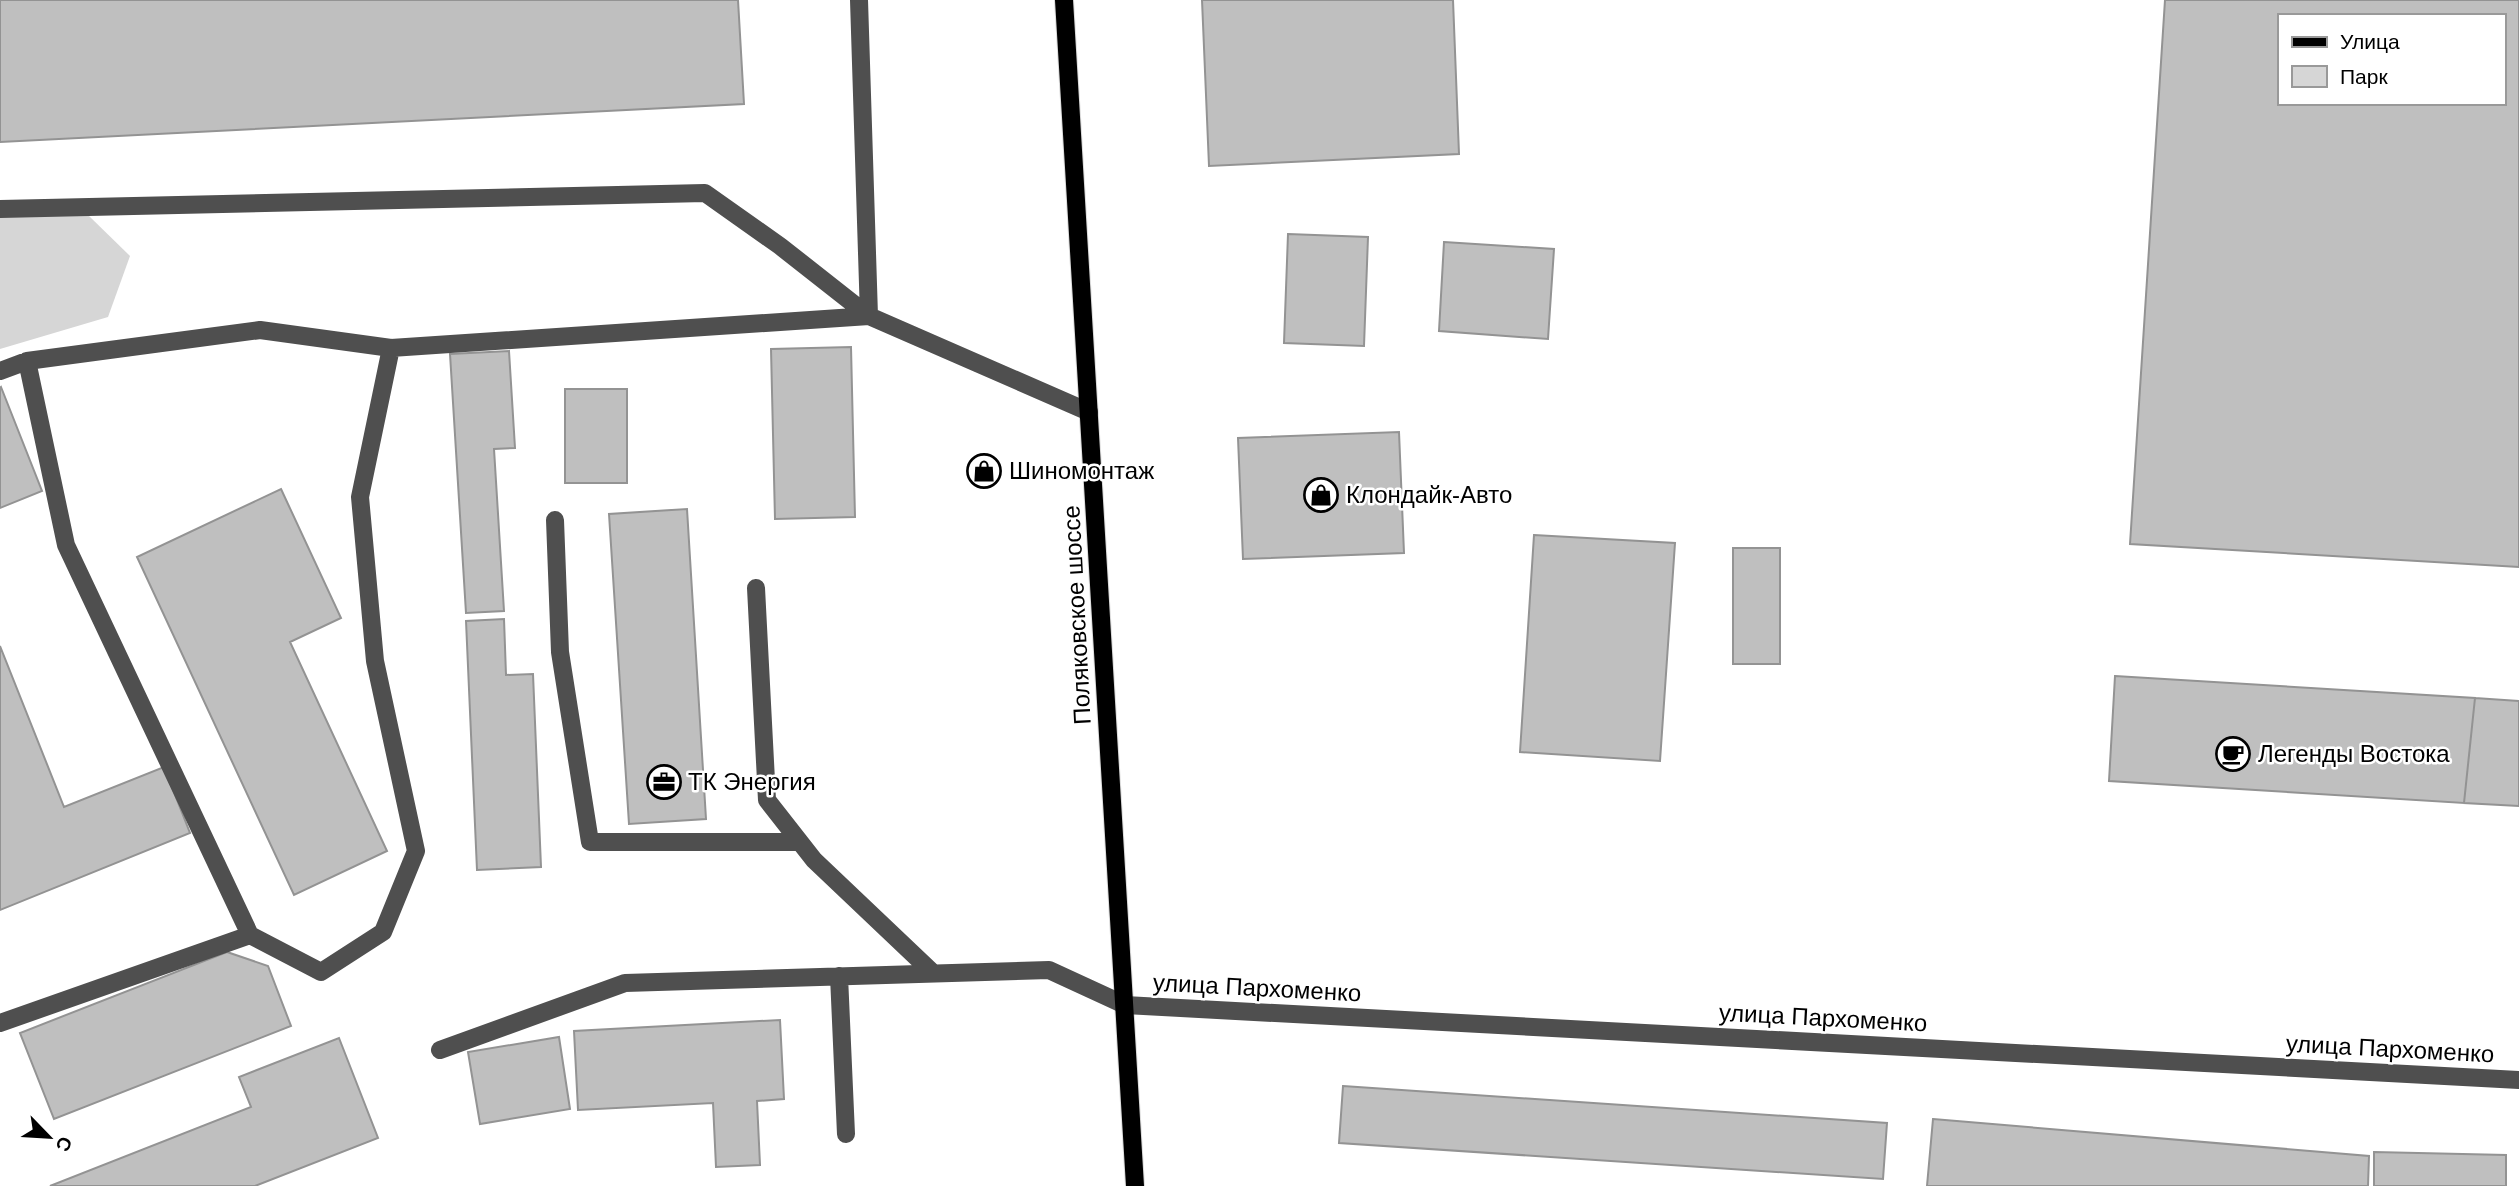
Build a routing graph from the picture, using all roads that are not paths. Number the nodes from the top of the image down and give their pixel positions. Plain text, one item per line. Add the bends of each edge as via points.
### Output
1 (859, 0) edge
2 (1064, 0) edge
3 (0, 209) edge
4 (869, 316) junction
5 (391, 348) junction
6 (27, 361) junction
7 (0, 371) edge
8 (1089, 412) junction
9 (555, 520) dead end
10 (756, 588) dead end
11 (800, 842) junction
12 (250, 934) junction
13 (933, 974) junction
14 (839, 976) junction
15 (1125, 1005) junction
16 (0, 1023) edge
17 (440, 1050) dead end
18 (2519, 1080) edge
19 (846, 1134) dead end
20 (1135, 1186) edge

1 - 4 street
2 - 8 main road, Поляковское шоссе
3 - 4 street via 705,193
4 - 5 street
4 - 8 street
5 - 6 street via 260,330
5 - 12 street via 360,497 375,661 416,851 383,932 321,972
6 - 7 street
6 - 12 street via 66,545
8 - 15 main road, Поляковское шоссе
9 - 11 street via 561,652 590,842
10 - 11 street via 767,800
11 - 13 street
12 - 16 street
13 - 14 street
13 - 15 street via 1049,970
14 - 17 street via 625,983
14 - 19 street
15 - 18 street, улица Пархоменко
15 - 20 main road, Поляковское шоссе

